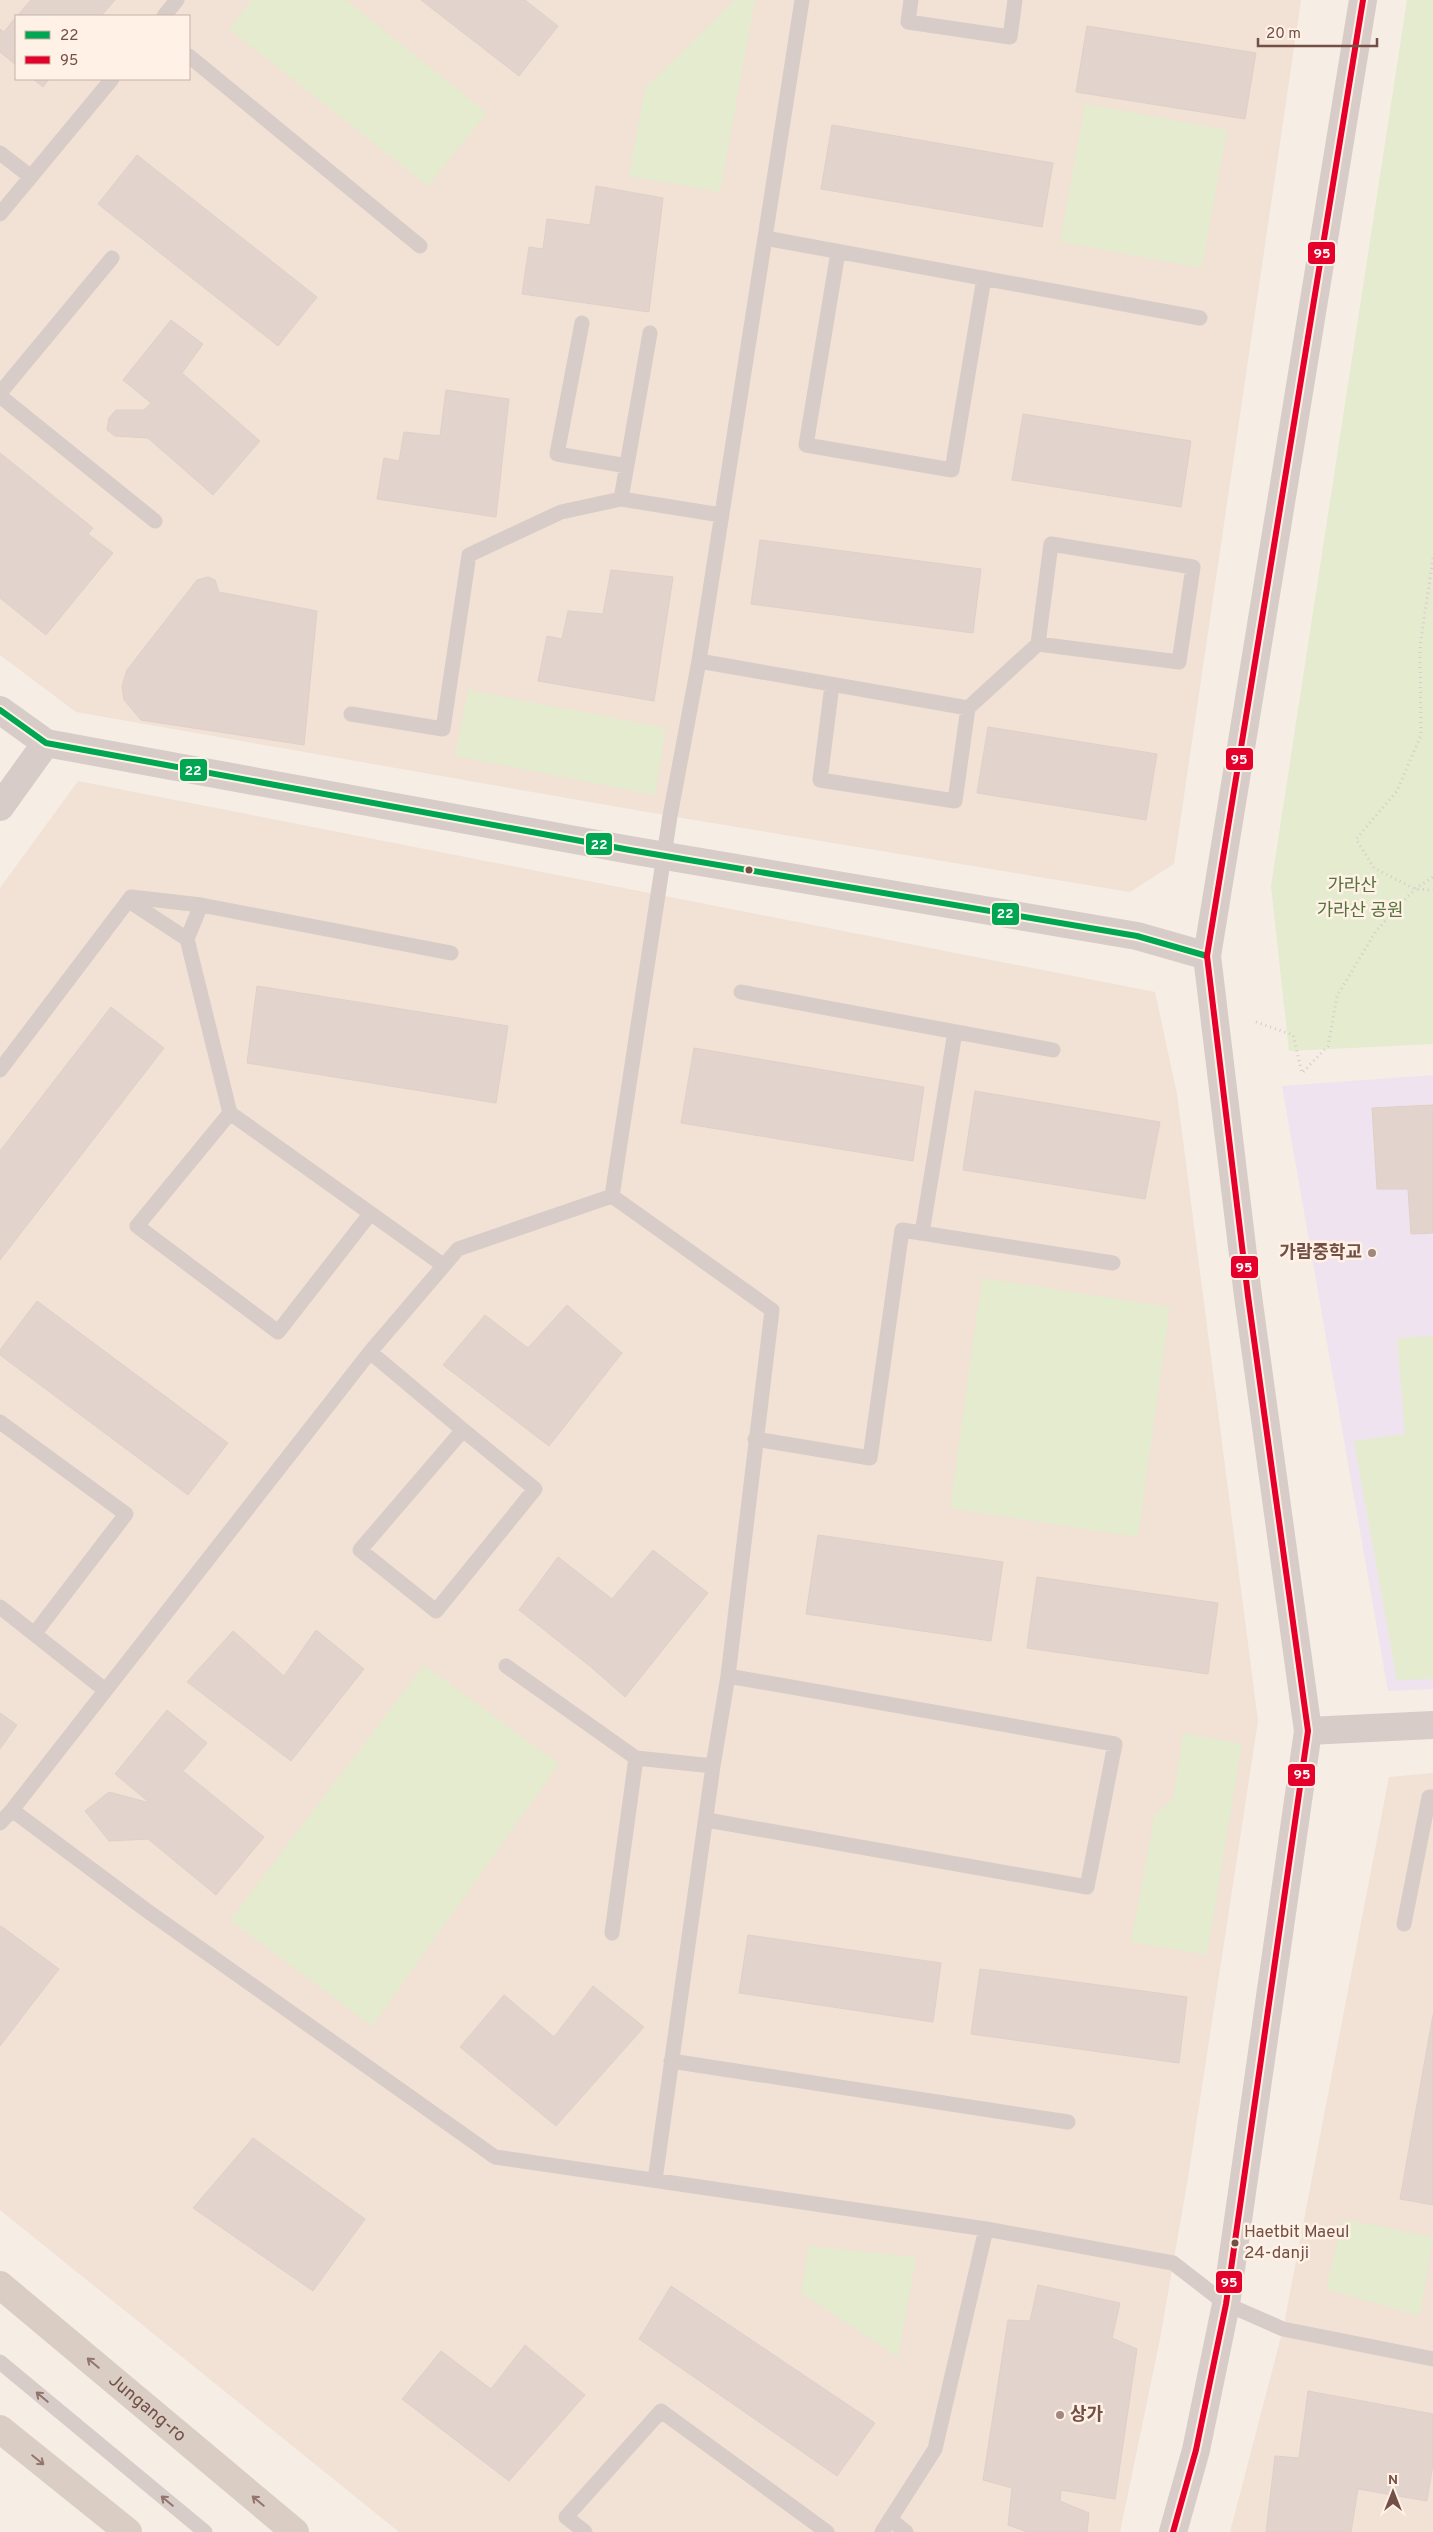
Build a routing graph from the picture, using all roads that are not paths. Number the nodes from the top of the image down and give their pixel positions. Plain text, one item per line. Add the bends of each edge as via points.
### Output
1 (177, 0) edge
2 (802, 0) edge
3 (911, 0) edge
4 (1015, 0) edge
5 (1363, 0) edge
6 (165, 15) edge
7 (190, 57) edge
8 (111, 80) edge
9 (0, 153) edge
10 (31, 176) junction
11 (0, 214) edge
12 (765, 238) junction
13 (420, 246) dead end
14 (838, 252) junction
15 (112, 258) dead end
16 (984, 278) junction
17 (1200, 318) dead end
18 (582, 323) dead end
19 (650, 333) dead end
20 (0, 394) edge
21 (627, 466) junction
22 (621, 500) junction
23 (722, 515) junction
24 (155, 521) dead end
25 (1038, 644) junction
26 (699, 661) junction
27 (832, 685) junction
28 (968, 708) junction
29 (0, 710) edge
30 (351, 714) dead end
31 (46, 743) junction
32 (0, 807) edge
33 (665, 856) junction
34 (131, 897) junction
35 (201, 905) junction
36 (187, 939) junction
37 (451, 953) dead end
38 (1207, 956) junction
39 (741, 992) dead end
40 (955, 1032) junction
41 (1053, 1050) dead end
42 (0, 1070) edge
43 (230, 1113) junction
44 (612, 1196) junction
45 (370, 1214) junction
46 (922, 1233) junction
47 (1112, 1263) dead end
48 (443, 1265) junction
49 (370, 1352) junction
50 (0, 1422) edge
51 (463, 1430) junction
52 (755, 1439) junction
53 (0, 1607) edge
54 (35, 1633) junction
55 (506, 1666) dead end
56 (728, 1676) junction
57 (105, 1690) junction
58 (1433, 1725) edge
59 (1308, 1731) junction
60 (636, 1758) junction
61 (713, 1766) junction
62 (1433, 1797) edge
63 (12, 1810) junction
64 (707, 1820) junction
65 (0, 1824) edge
66 (1404, 1924) dead end
67 (612, 1933) dead end
68 (671, 2061) junction
69 (1068, 2122) dead end
70 (656, 2180) junction
71 (986, 2229) junction
72 (0, 2285) edge
73 (1226, 2304) junction
74 (1433, 2358) edge
75 (0, 2362) edge
76 (5, 2431) edge
77 (886, 2526) edge
78 (820, 2530) edge
79 (128, 2532) edge
80 (204, 2532) edge
81 (295, 2532) edge
82 (585, 2532) edge
83 (906, 2532) edge
84 (1172, 2532) edge

1 - 6 lane
2 - 12 lane
3 - 4 lane via 908,22 1010,37
5 - 38 main road
7 - 13 lane
8 - 10 lane
9 - 10 lane
10 - 11 lane
12 - 14 lane
12 - 23 lane
14 - 16 lane
14 - 16 lane via 806,445 877,458 952,470
15 - 20 lane
16 - 17 lane
18 - 21 lane via 557,454
19 - 21 lane
20 - 24 lane
21 - 22 lane
22 - 23 lane
22 - 30 lane via 561,512 469,555 443,729
23 - 26 lane
25 - 25 lane via 1179,662 1193,567 1051,544
25 - 28 lane
26 - 27 lane
26 - 33 lane
27 - 28 lane
27 - 28 lane via 820,780 955,801
29 - 31 main road
31 - 32 main road
31 - 33 main road
33 - 38 main road via 1137,936
33 - 44 lane
34 - 35 lane
34 - 36 lane via 135,905
34 - 42 lane
35 - 36 lane
35 - 37 lane
36 - 43 lane
38 - 59 main road via 1248,1296
39 - 40 lane
40 - 41 lane
40 - 46 lane
43 - 45 lane
43 - 45 lane via 136,1226 278,1332
44 - 48 lane via 458,1249
44 - 52 lane via 772,1310
45 - 48 lane
46 - 47 lane
46 - 52 lane via 902,1230 870,1458
48 - 49 lane
49 - 51 lane
49 - 57 lane
50 - 54 lane via 126,1514
51 - 51 lane via 360,1550 436,1611 535,1489
52 - 56 lane
53 - 54 lane
54 - 57 lane
55 - 60 lane
56 - 61 lane
56 - 64 lane via 1115,1744 1087,1887
57 - 63 lane
58 - 59 main road
59 - 73 main road
60 - 61 lane
60 - 67 lane
61 - 64 lane
62 - 66 lane via 1429,1797
63 - 65 lane
63 - 70 lane via 146,1910 495,2157
64 - 68 lane
68 - 69 lane
68 - 70 lane
70 - 71 lane
71 - 73 lane via 1173,2263
71 - 77 lane via 935,2449
81 -> 72 main road, Jungang-ro
73 - 74 lane via 1283,2329
73 - 84 main road via 1196,2450
80 -> 75 lane
76 -> 79 main road
77 - 83 lane
78 - 82 lane via 661,2411 566,2517

